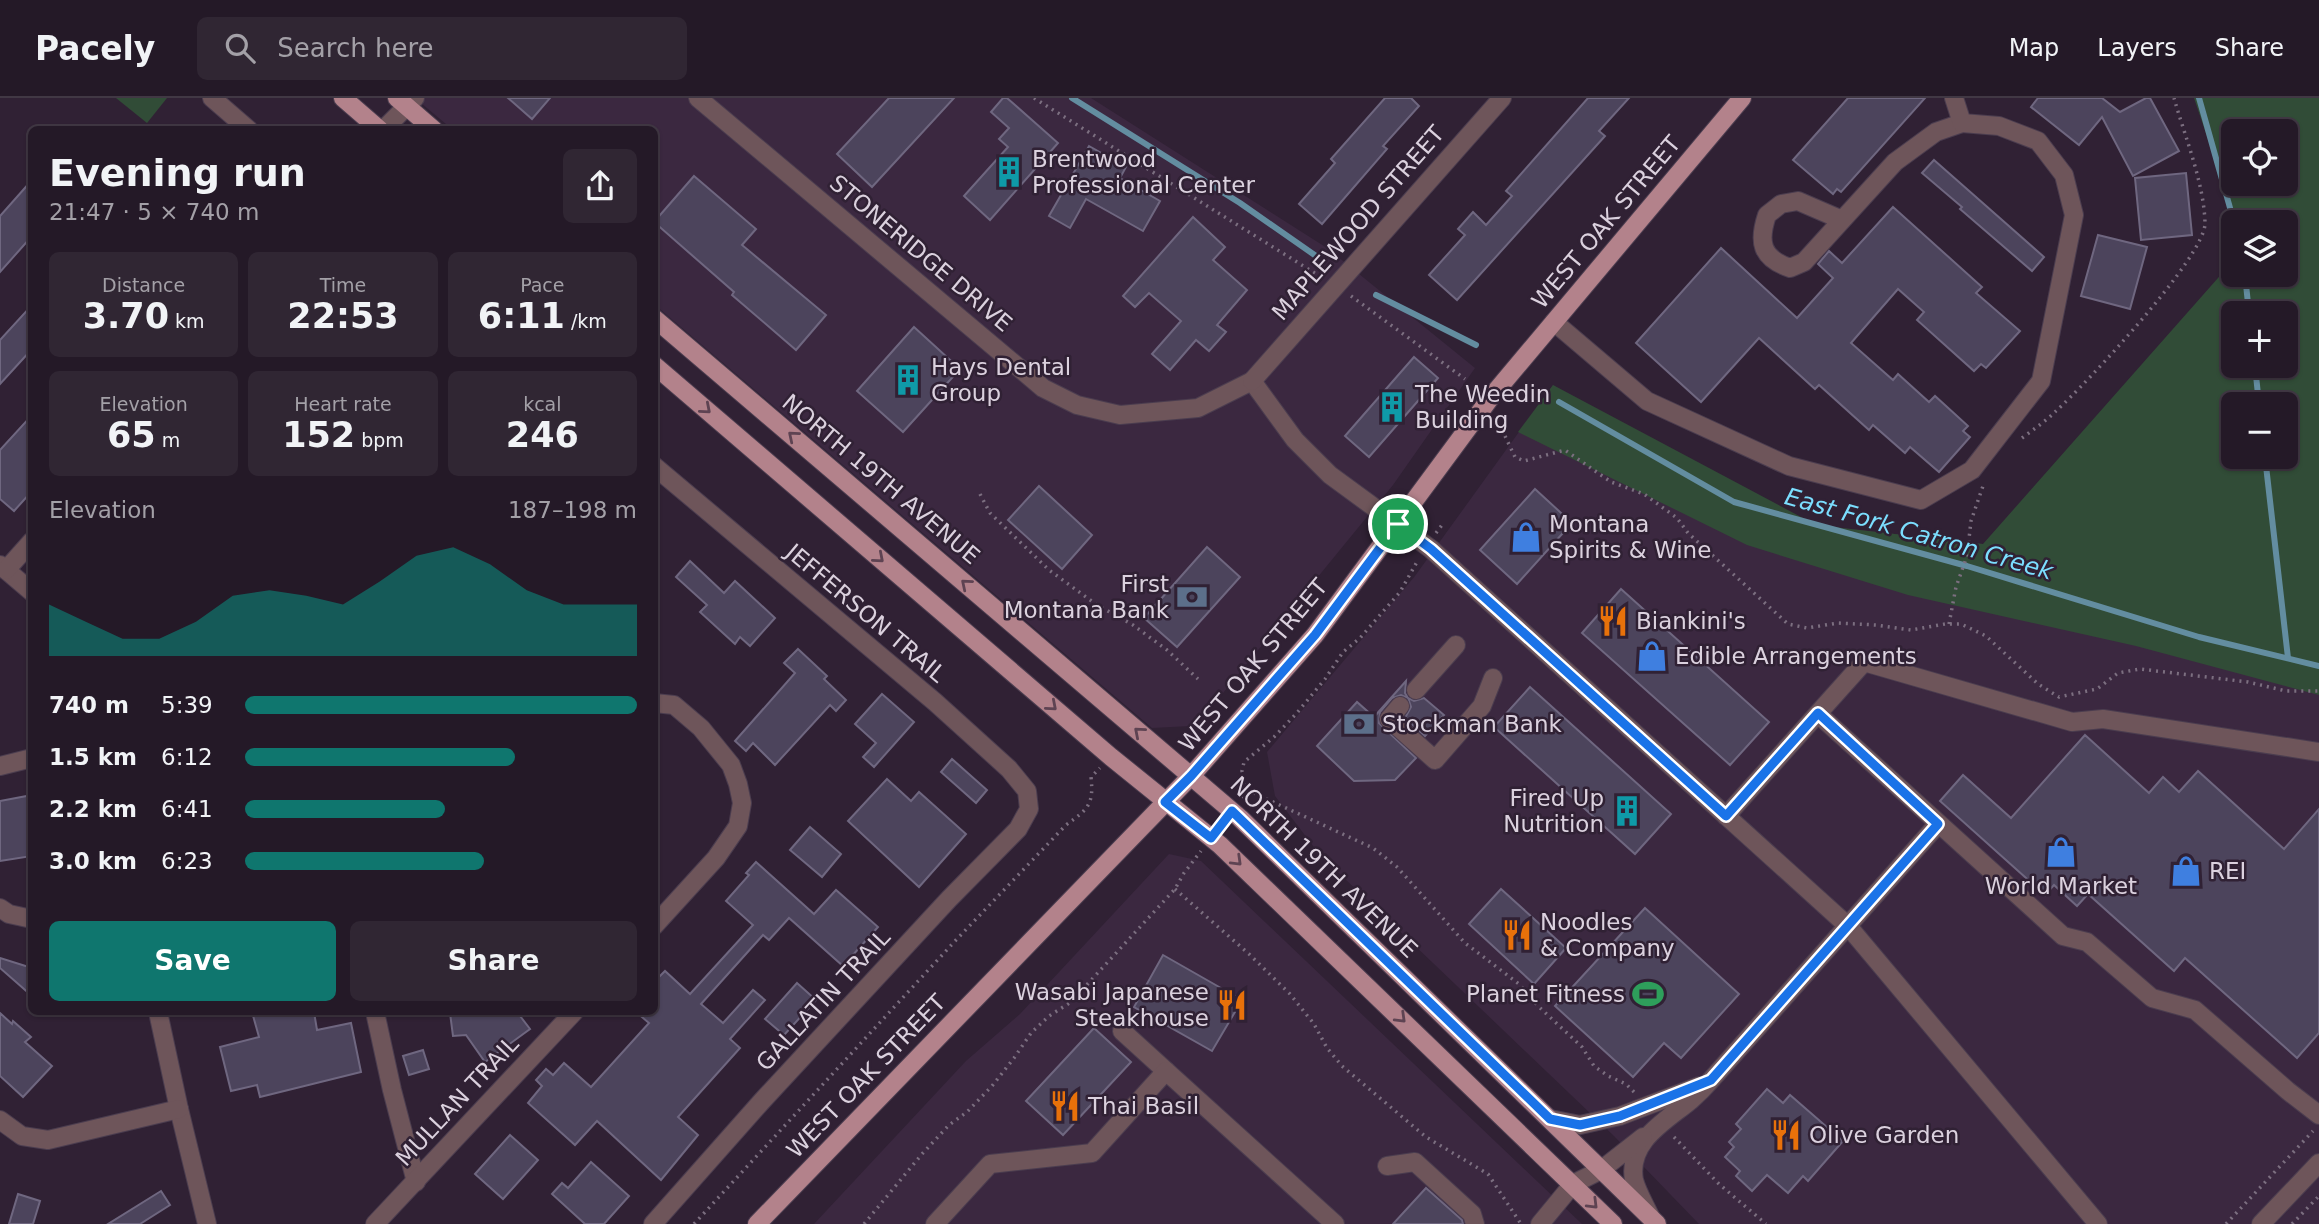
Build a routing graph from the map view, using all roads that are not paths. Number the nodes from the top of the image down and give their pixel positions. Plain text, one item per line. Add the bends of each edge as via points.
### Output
1 (212, 98) edge
2 (343, 98) edge
3 (698, 98) edge
4 (1502, 98) edge
5 (1742, 98) edge
6 (1954, 98) edge
7 (406, 101) edge
8 (1962, 123) junction
9 (244, 126) edge
10 (377, 126) edge
11 (385, 126) edge
12 (430, 126) edge
13 (1842, 220) junction
14 (658, 321) edge
15 (1554, 322) junction
16 (658, 368) edge
17 (1252, 381) junction
18 (658, 469) edge
19 (1398, 524) junction
20 (28, 545) edge
21 (3, 567) edge
22 (28, 589) edge
23 (1456, 645) dead end
24 (1493, 678) dead end
25 (1416, 690) dead end
26 (658, 703) edge
27 (1400, 706) dead end
28 (1818, 713) junction
29 (2319, 752) edge
30 (28, 759) edge
31 (0, 765) edge
32 (1191, 776) junction
33 (1165, 802) junction
34 (1029, 809) joint
35 (1726, 816) junction
36 (1938, 824) junction
37 (0, 908) edge
38 (28, 918) edge
39 (658, 922) edge
40 (1848, 926) junction
41 (159, 1015) edge
42 (376, 1015) edge
43 (572, 1015) edge
44 (1122, 1031) dead end
45 (1166, 1071) junction
46 (1711, 1080) junction
47 (178, 1109) junction
48 (2319, 1115) edge
49 (1550, 1119) junction
50 (0, 1120) edge
51 (1658, 1125) junction
52 (2319, 1163) edge
53 (1387, 1166) dead end
54 (1601, 1170) junction
55 (416, 1182) junction
56 (1573, 1184) junction
57 (1654, 1221) edge
58 (207, 1224) edge
59 (375, 1224) edge
60 (653, 1224) edge
61 (757, 1224) edge
62 (935, 1224) edge
63 (1335, 1224) edge
64 (1475, 1224) edge
65 (1540, 1224) edge
66 (1613, 1224) edge
67 (2098, 1224) edge
68 (2261, 1224) edge

1 - 9 street
2 - 10 main road
3 - 17 street, STONERIDGE DRIVE via 1043,388 1064,399 1121,415 1169,411 1198,408
4 - 17 street, MAPLEWOOD STREET
5 - 15 main road, WEST OAK STREET
6 - 8 street
7 - 11 street
7 - 12 main road
8 - 13 street via 1936,132 1895,162
8 - 15 street via 1999,126 2038,141 2064,175 2074,215 2041,381 1972,470 1921,500 1789,466 1647,401
13 - 13 street via 1804,262 1790,268 1778,264 1761,243 1767,215 1781,204 1798,201
32 -> 14 main road, NORTH 19TH AVENUE
15 - 19 main road, WEST OAK STREET via 1491,397
16 -> 33 main road
17 - 19 street via 1295,440 1330,475
18 - 34 street, JEFFERSON TRAIL via 1009,769 1027,792
19 - 32 main road, WEST OAK STREET via 1315,635
19 - 35 street
20 - 21 street
21 - 22 street
23 - 25 street
24 - 27 street via 1482,706 1435,760 1389,719
26 - 39 street via 674,705 701,728 731,765 742,803 738,826 716,858
28 - 29 street via 1864,662 2073,722 2103,719
28 - 35 street
28 - 36 street
30 - 31 street
32 - 33 main road, WEST OAK STREET
32 - 49 main road, NORTH 19TH AVENUE
33 -> 56 main road via 1211,838
33 - 61 main road, WEST OAK STREET
34 - 60 street, GALLATIN TRAIL via 1018,829
35 - 40 street
36 - 40 street
36 - 48 street via 2063,936 2087,942 2152,998 2194,1010
37 - 38 street
40 - 46 street
40 - 67 street
41 - 47 street
42 - 55 street
43 - 55 street, MULLAN TRAIL
44 - 45 street
45 - 62 street via 1092,1153 990,1164
45 - 63 street
46 - 49 street via 1620,1116 1580,1125
46 - 51 street
47 - 50 street via 48,1140 22,1136
47 - 58 street
49 - 54 main road, NORTH 19TH AVENUE
51 - 54 street
51 - 57 street via 1638,1148 1633,1162 1634,1182
52 - 68 street
53 - 64 street via 1415,1161 1472,1214
54 - 56 street
54 - 57 main road, NORTH 19TH AVENUE
55 - 59 street, MULLAN TRAIL
56 - 65 street
56 -> 66 main road

